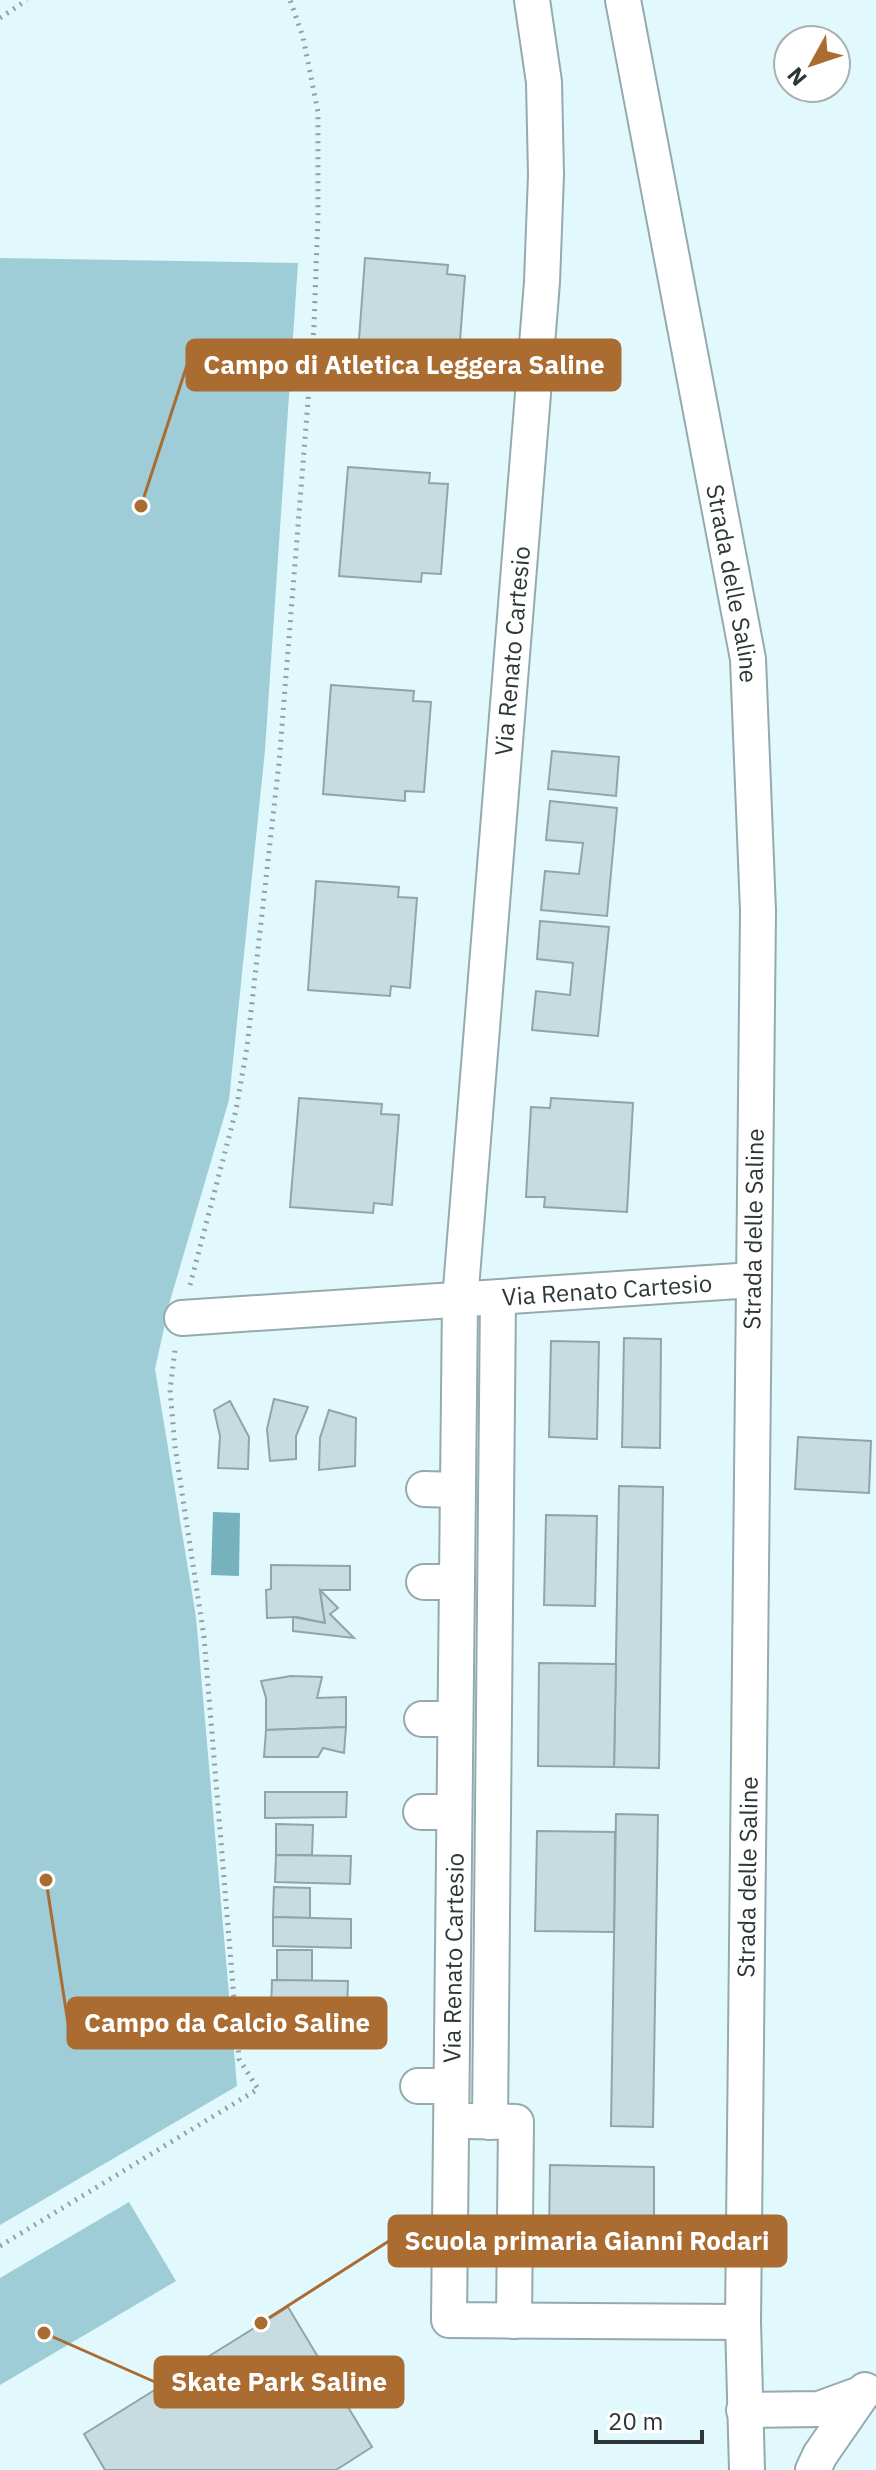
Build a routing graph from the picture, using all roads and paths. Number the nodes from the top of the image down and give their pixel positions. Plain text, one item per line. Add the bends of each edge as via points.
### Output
1 (27, 0) edge
2 (290, 0) edge
3 (532, 0) edge
4 (623, 0) edge
5 (0, 18) edge
6 (753, 1280) junction
7 (498, 1298) junction
8 (460, 1301) junction
9 (182, 1318) junction
10 (497, 1482) junction
11 (446, 1487) junction
12 (494, 1806) junction
13 (443, 1810) junction
14 (451, 2121) junction
15 (490, 2122) junction
16 (0, 2246) edge
17 (514, 2321) junction
18 (743, 2322) junction
19 (869, 2385) edge
20 (744, 2410) junction
21 (747, 2470) edge
22 (813, 2470) edge

1 - 5 path
2 - 9 path via 318,112 318,215 279,763 236,1110
3 - 8 street, Via Renato Cartesio via 544,82 542,282
4 - 6 street, Strada delle Saline via 748,659 758,911
6 - 7 street, Via Renato Cartesio
6 - 18 street, Strada delle Saline
7 - 8 street, Via Renato Cartesio
7 - 10 street
8 - 9 street, Via Renato Cartesio
8 - 11 street, Via Renato Cartesio
9 - 16 path via 171,1363 175,1447 204,1637 239,2059 258,2089
10 - 11 street
10 - 12 street
11 - 13 street, Via Renato Cartesio via 440,1582
12 - 13 street
12 - 15 street
13 - 14 street, Via Renato Cartesio via 435,2086
14 - 15 street
14 - 17 street, Via Renato Cartesio via 449,2320
15 - 17 street via 516,2122
17 - 18 street, Via Renato Cartesio
18 - 20 street, Strada delle Saline
19 - 20 street via 819,2409
19 - 22 street
20 - 21 street, Strada delle Saline

